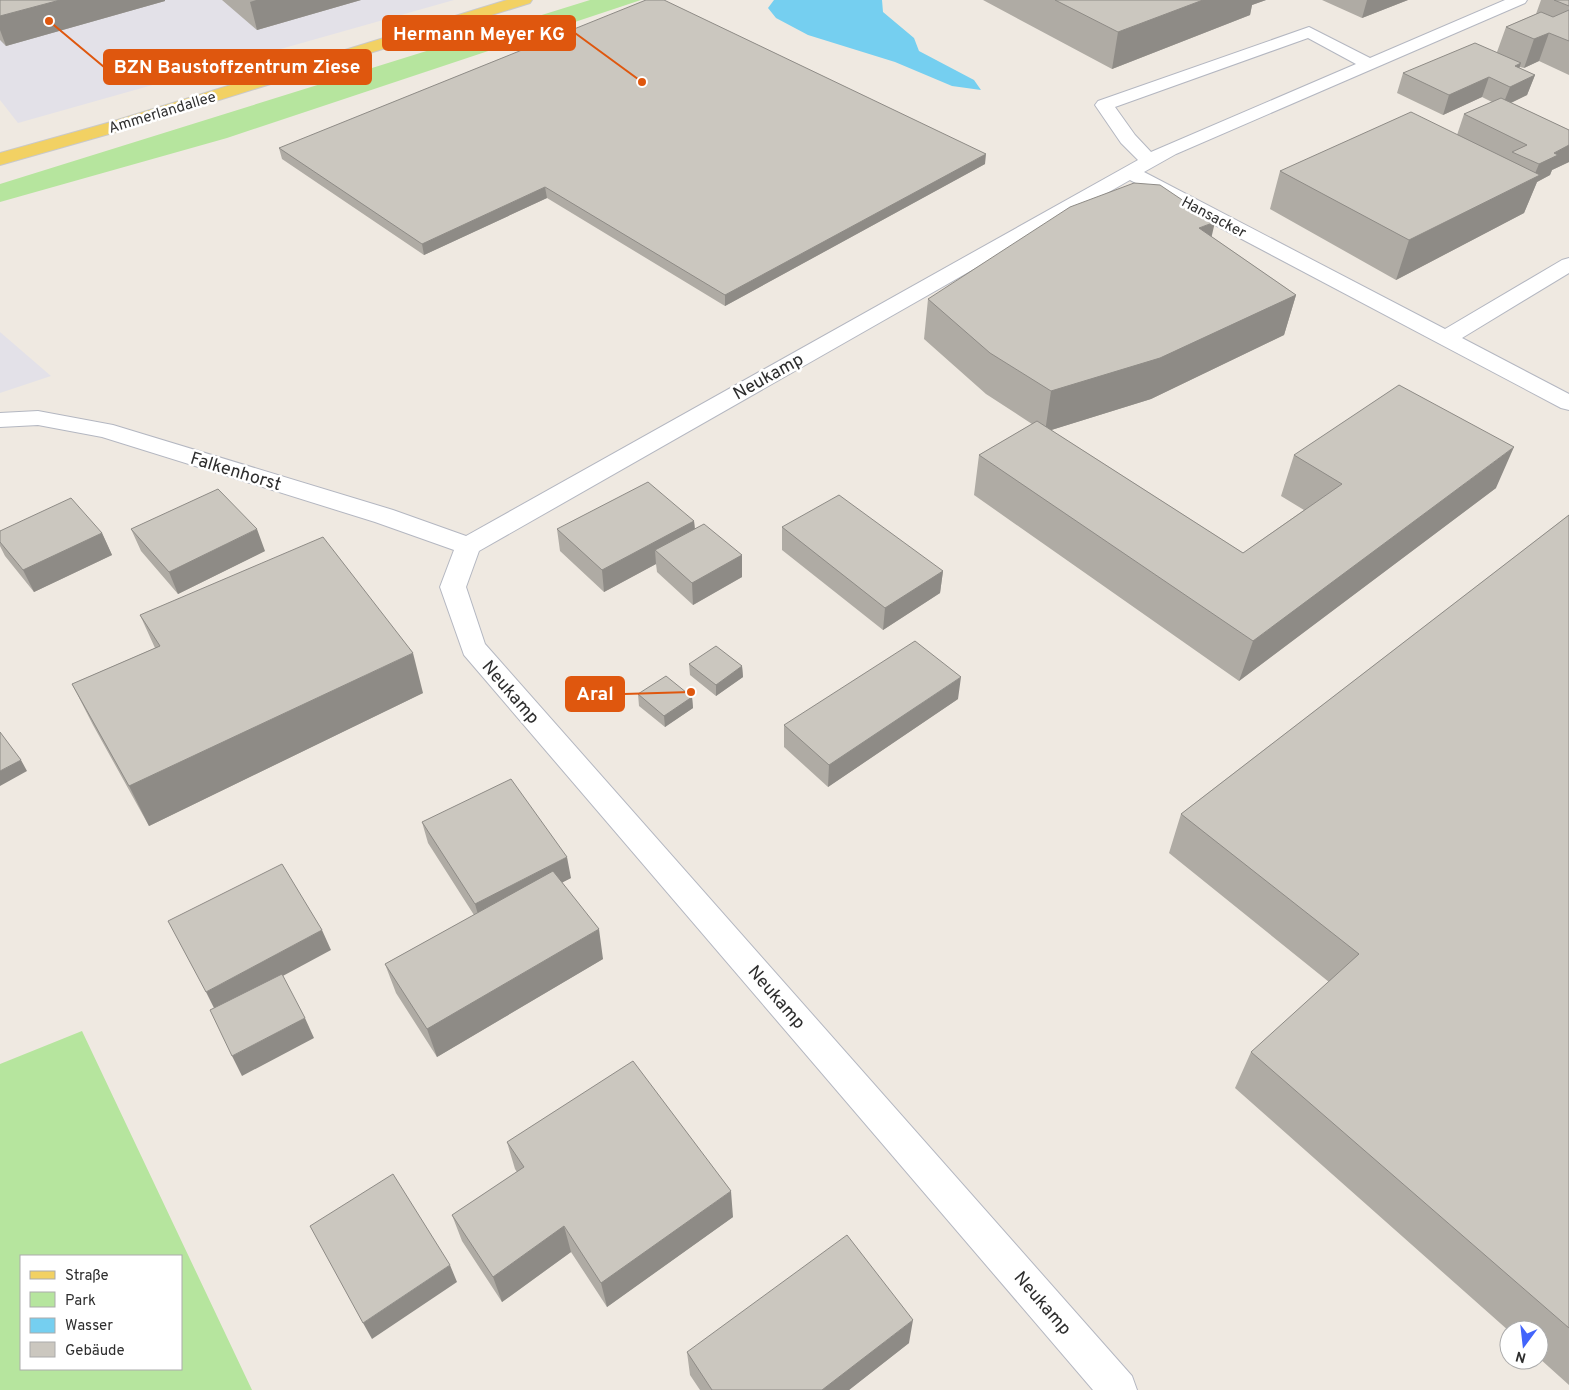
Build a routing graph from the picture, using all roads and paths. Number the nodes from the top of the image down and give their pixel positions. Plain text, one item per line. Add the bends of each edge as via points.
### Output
1 (524, 0) edge
2 (1519, 0) edge
3 (1369, 64) junction
4 (0, 159) edge
5 (1140, 167) junction
6 (1569, 264) edge
7 (1446, 338) junction
8 (1569, 403) edge
9 (0, 420) edge
10 (468, 546) junction
11 (1118, 1390) edge

1 - 4 main road, Ammerlandallee
2 - 3 street
3 - 5 street via 1169,150
3 - 5 street, Hansacker via 1309,32 1104,105 1128,139
5 - 7 street, Hansacker
5 - 10 street, Neukamp
6 - 7 street
7 - 8 street, Hansacker
9 - 10 street, Falkenhorst via 38,418 105,430 384,516
10 - 11 street, Neukamp via 454,587 473,648

